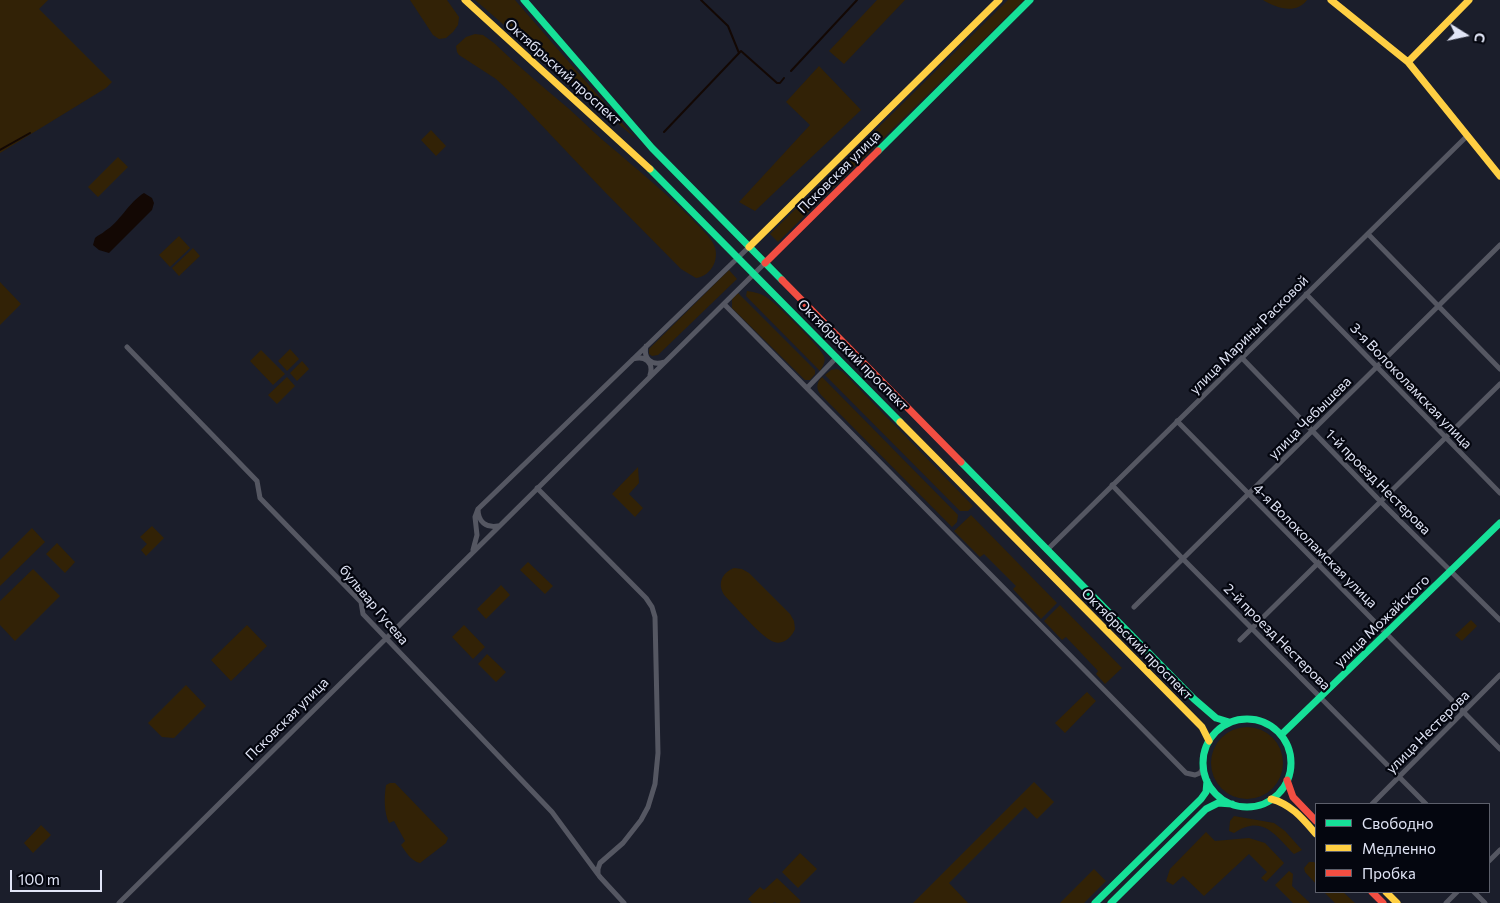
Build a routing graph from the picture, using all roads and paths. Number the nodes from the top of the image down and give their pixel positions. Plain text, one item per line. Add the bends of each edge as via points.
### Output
1 (465, 0) edge
2 (524, 0) edge
3 (999, 0) edge
4 (1030, 0) edge
5 (1331, 0) edge
6 (1469, 0) edge
7 (1408, 62) junction
8 (1467, 136) junction
9 (1500, 176) edge
10 (1368, 234) junction
11 (1500, 245) edge
12 (749, 247) junction
13 (738, 257) junction
14 (765, 263) junction
15 (754, 274) junction
16 (1306, 294) junction
17 (724, 304) junction
18 (1439, 307) junction
19 (646, 346) junction
20 (127, 347) dead end
21 (837, 357) junction
22 (1242, 358) junction
23 (633, 359) junction
24 (666, 361) junction
25 (1377, 367) junction
26 (1500, 369) edge
27 (648, 378) junction
28 (1500, 384) edge
29 (807, 388) junction
30 (1177, 421) junction
31 (1313, 431) junction
32 (1446, 437) junction
33 (1112, 485) junction
34 (537, 488) junction
35 (1500, 493) edge
36 (1248, 494) junction
37 (1381, 502) junction
38 (478, 509) junction
39 (1500, 523) edge
40 (500, 525) junction
41 (1047, 550) junction
42 (472, 553) junction
43 (1183, 559) junction
44 (1318, 564) junction
45 (1451, 571) junction
46 (1134, 606) dead end
47 (1500, 620) edge
48 (1252, 628) junction
49 (1386, 634) junction
50 (386, 638) junction
51 (1240, 640) dead end
52 (1500, 675) edge
53 (1321, 698) junction
54 (1465, 712) junction
55 (1228, 722) junction
56 (1281, 736) junction
57 (1209, 741) junction
58 (1500, 749) edge
59 (1203, 768) junction
60 (1399, 776) junction
61 (1287, 780) junction
62 (1206, 781) junction
63 (1271, 799) junction
64 (1373, 803) edge
65 (1425, 803) edge
66 (1232, 804) junction
67 (1315, 820) edge
68 (1315, 833) edge
69 (1500, 850) edge
70 (1490, 860) edge
71 (600, 877) junction
72 (1373, 893) edge
73 (1387, 893) edge
74 (1456, 893) edge
75 (1475, 893) edge
76 (119, 903) edge
77 (624, 903) edge
78 (1095, 903) edge
79 (1111, 903) edge
80 (1383, 903) edge
81 (1397, 903) edge
82 (1446, 903) edge
83 (1485, 903) edge

1 - 13 main road, Октябрьский проспект via 640,159
2 - 12 main road, Октябрьский проспект via 652,148
3 - 12 main road, Псковская улица
4 - 14 main road, Псковская улица
5 - 7 main road
6 - 7 main road
7 - 8 main road
8 - 9 main road
8 - 10 street, улица Марины Расковой
10 - 16 street, улица Марины Расковой
10 - 18 street
11 - 18 street, улица Чебышева
12 - 13 street, Псковская улица
12 - 14 main road, Октябрьский проспект
13 - 15 main road, Октябрьский проспект
13 - 19 street, Псковская улица
14 - 15 street, Псковская улица
14 - 41 main road, Октябрьский проспект
15 - 17 street, Псковская улица
15 - 21 main road, Октябрьский проспект
16 - 22 street, улица Марины Расковой
16 - 25 street, 3-я Волоколамская улица
17 - 24 street, Псковская улица
17 - 29 street
18 - 25 street, улица Чебышева
18 - 26 street
19 - 23 street, Псковская улица
19 - 24 street via 646,355 651,362 659,364
20 - 50 street, бульвар Гусева via 257,481 260,498 361,602 363,614
21 - 29 street
21 - 57 main road, Октябрьский проспект via 1196,721
22 - 30 street, улица Марины Расковой
22 - 31 street, 1-й проезд Нестерова
23 - 27 street via 642,358 649,362
23 - 38 street, Псковская улица
24 - 27 street, Псковская улица
25 - 31 street, улица Чебышева
25 - 32 street, 3-я Волоколамская улица
27 - 34 street, Псковская улица
28 - 32 street
29 - 59 street via 1175,761 1191,775 1199,774
30 - 33 street, улица Марины Расковой
30 - 36 street, 4-я Волоколамская улица
31 - 36 street, улица Чебышева
31 - 37 street, 1-й проезд Нестерова
32 - 35 street, 3-я Волоколамская улица
32 - 37 street
33 - 41 street, улица Марины Расковой
33 - 43 street, 2-й проезд Нестерова
34 - 40 street, Псковская улица
34 - 71 street via 646,598 655,617 658,760 655,784 648,807 636,827 599,865
36 - 43 street, улица Чебышева
36 - 44 street, 4-я Волоколамская улица
37 - 44 street
37 - 45 street, 1-й проезд Нестерова
38 - 40 street via 484,524
38 - 42 street via 475,517 477,535
39 - 45 main road, улица Можайского
40 - 42 street, Псковская улица
41 - 55 main road, Октябрьский проспект via 1200,704 1216,718
42 - 50 street, Псковская улица
43 - 46 street, улица Чебышева
43 - 48 street, 2-й проезд Нестерова
44 - 48 street
44 - 49 street, 4-я Волоколамская улица
45 - 47 street, 1-й проезд Нестерова
45 - 49 main road, улица Можайского
48 - 51 street
48 - 53 street, 2-й проезд Нестерова
49 - 53 main road, улица Можайского
49 - 54 street, 4-я Волоколамская улица
50 - 71 street, бульвар Гусева via 552,812
50 - 76 street, Псковская улица
52 - 54 street, улица Нестерова
53 - 56 main road, улица Можайского
53 - 60 street, 2-й проезд Нестерова
54 - 58 street, 4-я Волоколамская улица
54 - 60 street, улица Нестерова
55 - 56 main road via 1255,720 1267,724
55 - 57 main road
56 - 61 main road via 1290,760
57 - 59 main road
59 - 62 main road
60 - 64 street, улица Нестерова
60 - 65 street, 2-й проезд Нестерова
61 - 63 main road
61 - 67 main road via 1293,797
62 - 66 main road via 1217,795
62 - 78 main road via 1201,799
63 - 66 main road via 1250,806
63 - 68 main road via 1288,806
66 - 79 main road via 1218,804 1206,809
69 - 70 street
71 - 77 street, бульвар Гусева
72 - 80 main road
73 - 81 main road
74 - 82 street
75 - 83 street

